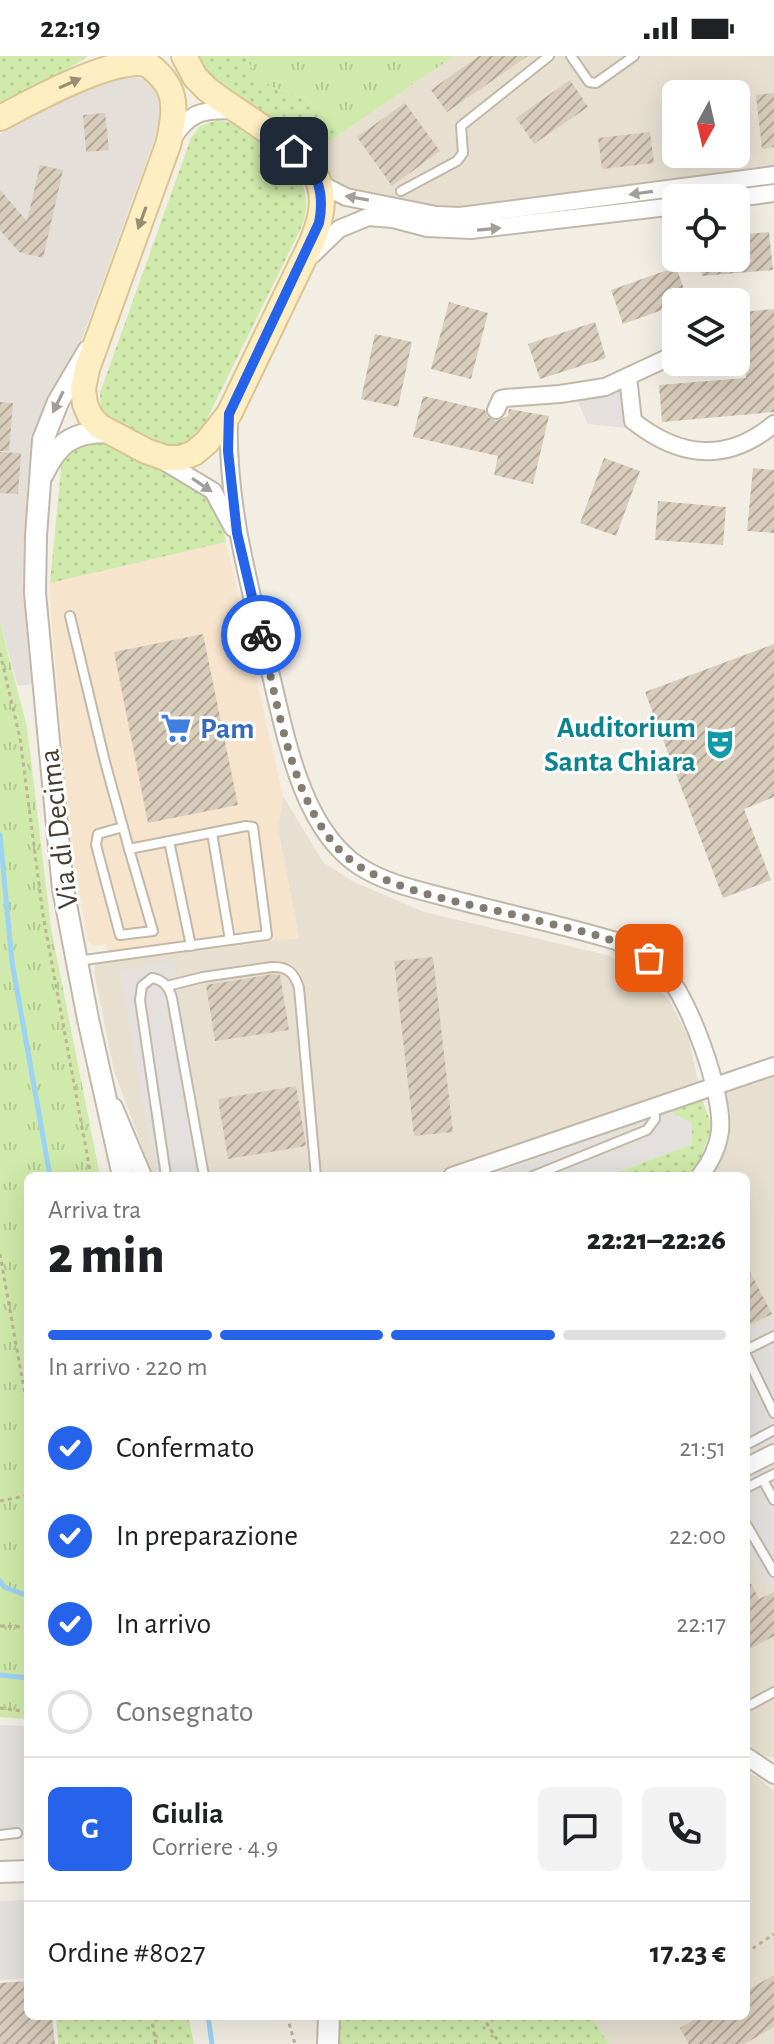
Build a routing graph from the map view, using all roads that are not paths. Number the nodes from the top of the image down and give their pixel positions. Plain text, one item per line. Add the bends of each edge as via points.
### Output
1 (184, 56) edge
2 (549, 56) edge
3 (571, 56) edge
4 (634, 56) edge
5 (142, 60) edge
6 (234, 110) junction
7 (0, 118) edge
8 (168, 145) junction
9 (774, 175) edge
10 (319, 183) junction
11 (401, 191) dead end
12 (774, 193) edge
13 (750, 196) edge
14 (662, 208) edge
15 (296, 276) junction
16 (99, 336) junction
17 (662, 361) edge
18 (628, 377) junction
19 (496, 410) dead end
20 (229, 414) junction
21 (774, 424) edge
22 (107, 432) junction
23 (150, 453) junction
24 (41, 478) junction
25 (237, 533) junction
26 (70, 616) dead end
27 (123, 827) junction
28 (212, 833) junction
29 (169, 841) junction
30 (129, 849) junction
31 (230, 940) junction
32 (191, 946) junction
33 (77, 961) junction
34 (167, 986) junction
35 (774, 1066) edge
36 (103, 1082) junction
37 (714, 1084) junction
38 (654, 1106) junction
39 (122, 1172) edge
40 (141, 1172) edge
41 (165, 1172) edge
42 (203, 1172) edge
43 (316, 1172) edge
44 (464, 1172) edge
45 (543, 1172) edge
46 (703, 1172) edge
47 (774, 1336) edge
48 (750, 1350) edge
49 (750, 1361) edge
50 (774, 1413) edge
51 (774, 1430) edge
52 (750, 1443) edge
53 (774, 1453) edge
54 (750, 1465) edge
55 (774, 1474) edge
56 (763, 1480) junction
57 (750, 1486) edge
58 (774, 1500) edge
59 (750, 1531) edge
60 (774, 1572) edge
61 (774, 1692) edge
62 (750, 1705) edge
63 (750, 1759) edge
64 (774, 1775) edge
65 (17, 1833) dead end
66 (0, 1835) edge
67 (24, 1871) edge
68 (0, 1872) edge
69 (329, 2020) edge
70 (328, 2044) edge

1 - 6 main road via 198,81
2 - 11 lane via 461,126 463,153 457,161
3 - 4 lane via 589,82 596,83
7 -> 5 main road via 114,65
5 - 8 main road, Via di Decima via 166,80 173,99
6 - 8 street, Via di Decima via 194,114
6 - 10 main road via 304,160
8 -> 16 main road, Via di Decima
9 -> 10 street via 460,216 346,197
10 - 15 main road via 319,223
12 - 13 street
15 -> 14 street via 331,234 368,217 471,230
15 - 20 main road
16 - 22 main road, Via di Decima via 84,398 90,416
16 -> 24 street, Via di Decima via 51,417 41,450
17 - 18 street
18 - 19 street via 593,390 501,399
18 - 21 street via 633,421 678,448 734,447
20 - 23 main road via 194,453 171,459
20 - 25 street
22 - 23 main road
22 - 24 street, Via di Decima via 71,438 54,453
23 -> 25 street via 213,491
24 - 33 street, Via di Decima via 36,626 59,858
25 - 37 street via 294,765 332,841 358,866 389,881 607,939 649,958 665,971 687,1007
26 - 27 lane
27 - 30 lane
27 - 30 lane via 98,834 96,845 120,935 153,931
28 - 29 lane
28 - 31 lane
28 - 31 lane via 253,827 267,935
29 - 30 lane
29 - 32 lane
31 - 32 lane
32 - 33 lane
33 - 36 street, Via di Decima
34 - 41 lane via 152,978 140,995
34 - 42 lane
34 - 43 lane via 272,967 294,974
35 - 37 street
36 - 39 street, Via di Decima
36 - 40 street
37 - 38 street
37 - 46 street via 720,1134
38 - 44 street
38 - 45 lane via 654,1123 647,1130
47 - 48 lane
49 - 50 lane
51 - 52 lane
53 - 54 street
55 - 56 lane
56 - 57 lane
56 - 58 lane
59 - 60 lane
61 - 62 lane
63 - 64 street
65 - 66 lane
67 - 68 street
69 - 70 street

